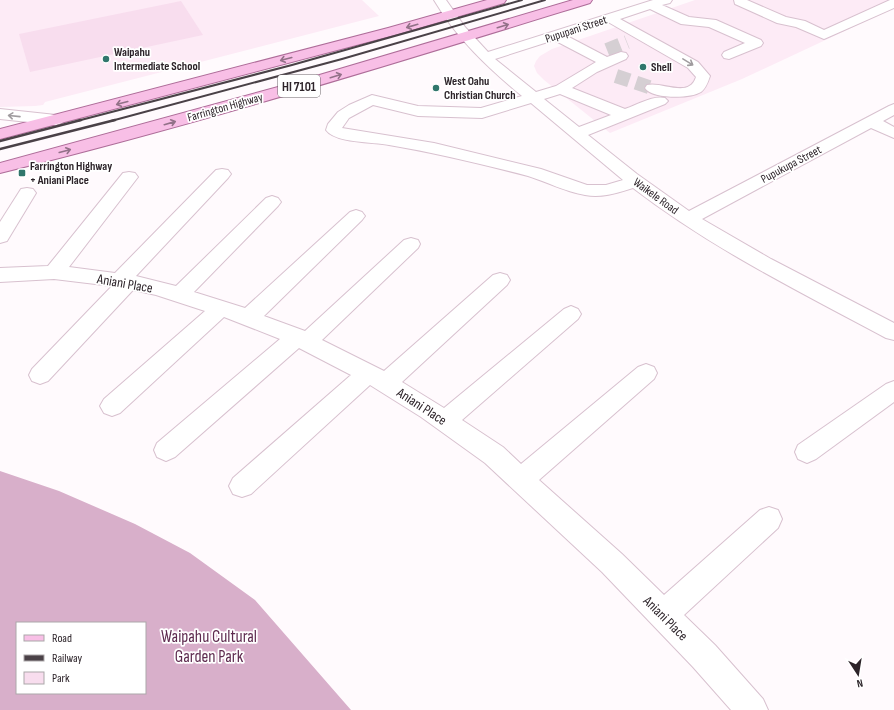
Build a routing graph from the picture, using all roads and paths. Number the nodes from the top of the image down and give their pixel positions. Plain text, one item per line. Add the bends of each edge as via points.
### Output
1 (440, 0) edge
2 (500, 0) edge
3 (586, 0) edge
4 (666, 0) edge
5 (739, 0) edge
6 (894, 3) edge
7 (652, 5) junction
8 (450, 15) junction
9 (610, 18) junction
10 (613, 35) tunnel mouth
11 (557, 36) junction
12 (466, 37) junction
13 (634, 39) junction
14 (593, 55) junction
15 (729, 55) dead end
16 (621, 56) tunnel mouth
17 (486, 57) junction
18 (561, 89) junction
19 (533, 98) junction
20 (894, 109) edge
21 (0, 114) edge
22 (625, 114) junction
23 (56, 120) junction
24 (872, 122) junction
25 (894, 132) edge
26 (0, 134) edge
27 (576, 134) junction
28 (0, 168) edge
29 (222, 174) dead end
30 (129, 176) dead end
31 (635, 182) junction
32 (27, 193) dead end
33 (272, 202) dead end
34 (356, 216) dead end
35 (688, 219) junction
36 (0, 237) edge
37 (411, 244) dead end
38 (54, 272) junction
39 (0, 275) edge
40 (500, 280) dead end
41 (124, 281) junction
42 (179, 295) junction
43 (221, 308) junction
44 (571, 314) dead end
45 (248, 318) junction
46 (890, 323) edge
47 (302, 339) junction
48 (646, 373) dead end
49 (40, 374) dead end
50 (377, 378) junction
51 (894, 390) edge
52 (112, 406) dead end
53 (445, 421) junction
54 (166, 450) dead end
55 (807, 452) dead end
56 (521, 480) junction
57 (242, 486) dead end
58 (769, 519) dead end
59 (663, 615) junction
60 (752, 710) edge

1 - 8 street, Waikele Road
2 - 8 main road, HI 7101
12 -> 3 main road, Farrington Highway / HI 7101
4 - 7 street, Pupupani Street
5 - 6 street via 782,20 800,24 824,35
7 - 9 street, Pupupani Street
7 - 15 street via 686,21 711,23 756,43
8 - 12 street, Waikele Road
8 -> 23 main road, HI 7101
9 - 11 street, Pupupani Street
9 - 13 street
10 - 13 street
11 - 14 street
11 - 17 street, Pupupani Street
12 - 17 street, Waikele Road
28 -> 12 main road, Farrington Highway / HI 7101 via 140,131
13 -> 22 street via 654,43 693,64 703,76 699,86 692,90 679,93 660,91
14 - 16 street via 608,62
14 - 18 street
17 - 19 street, Waikele Road
18 - 19 street
18 - 22 street
19 - 27 street, Waikele Road
19 - 31 street via 482,113 418,111 372,100 348,111 336,122 334,130 340,134 454,152 535,173 586,190 607,190
20 - 24 street, Pupukupa Street
23 -> 21 street
22 - 27 street
23 - 26 main road, HI 7101
24 - 25 street
24 - 35 street, Pupukupa Street
27 - 31 street, Waikele Road
29 - 41 street
30 - 38 street
31 - 35 street, Waikele Road
32 - 36 street
33 - 42 street
34 - 45 street
35 - 46 street, Waikele Road via 770,268
37 - 47 street
38 - 39 street, Aniani Place
38 - 41 street, Aniani Place
40 - 50 street
41 - 42 street, Aniani Place
41 - 49 street
42 - 43 street, Aniani Place
43 - 45 street, Aniani Place
43 - 52 street
44 - 53 street
45 - 47 street, Aniani Place
47 - 50 street, Aniani Place
47 - 54 street
48 - 56 street
50 - 53 street, Aniani Place
50 - 57 street
51 - 55 street
53 - 56 street, Aniani Place via 494,455
56 - 59 street, Aniani Place via 612,563
58 - 59 street
59 - 60 street, Aniani Place

